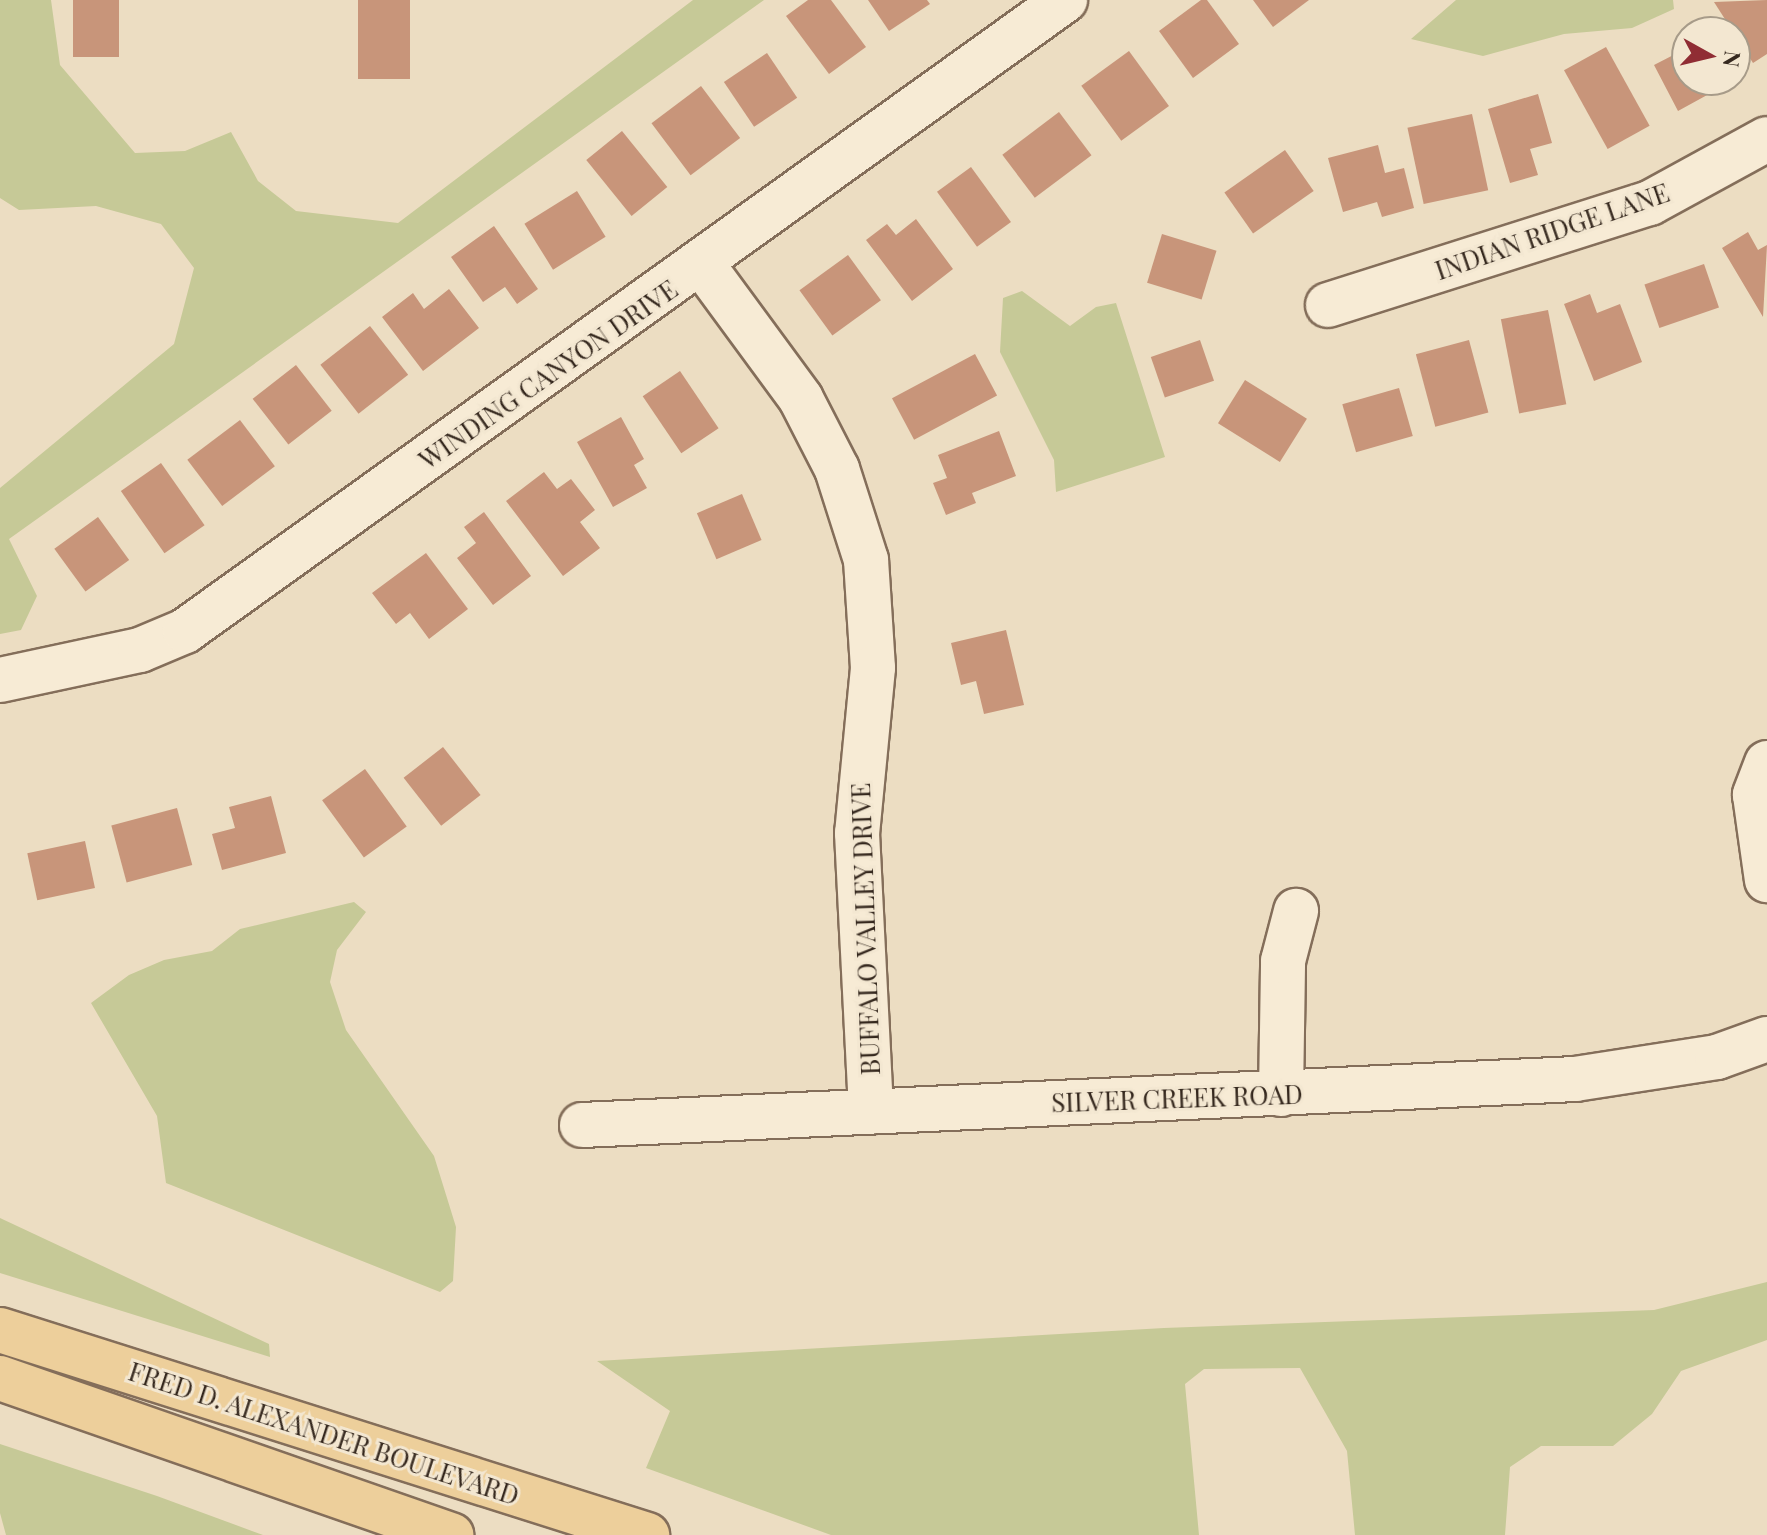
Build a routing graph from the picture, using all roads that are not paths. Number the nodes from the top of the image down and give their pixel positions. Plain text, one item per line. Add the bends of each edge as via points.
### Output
1 (1065, 0) edge
2 (1767, 139) edge
3 (702, 264) junction
4 (1328, 305) dead end
5 (0, 680) edge
6 (1767, 763) edge
7 (1767, 880) edge
8 (1296, 911) dead end
9 (1767, 1039) edge
10 (1281, 1094) junction
11 (871, 1112) junction
12 (582, 1125) dead end
13 (10, 1333) edge
14 (16, 1383) edge
15 (452, 1535) edge
16 (647, 1535) edge

1 - 3 street, WINDING CANYON DRIVE
2 - 4 street, INDIAN RIDGE LANE via 1650,203
3 - 5 street, WINDING CANYON DRIVE via 185,631 140,650
3 - 11 street, BUFFALO VALLEY DRIVE via 801,399 837,469 866,560 873,668 857,833
6 - 7 street via 1755,795
8 - 10 street via 1283,961
9 - 10 street, SILVER CREEK ROAD via 1717,1057 1575,1079
10 - 11 street, SILVER CREEK ROAD
11 - 12 street, SILVER CREEK ROAD
13 - 16 main road, FRED D. ALEXANDER BOULEVARD
14 - 15 main road, FRED D. ALEXANDER BOULEVARD

